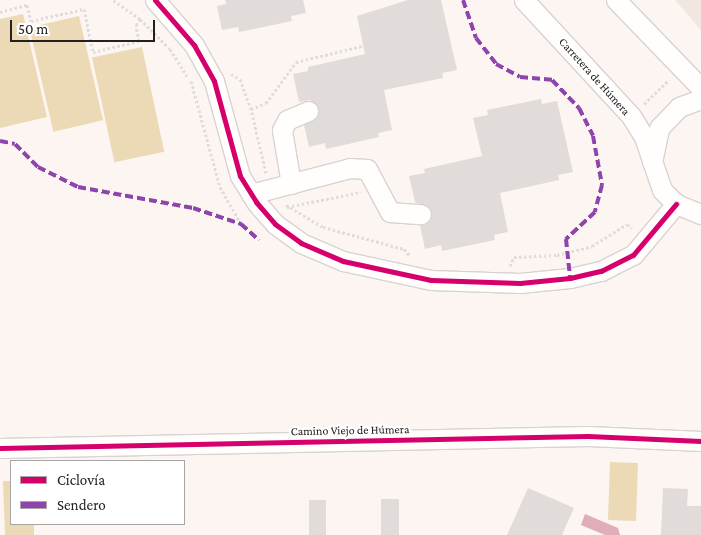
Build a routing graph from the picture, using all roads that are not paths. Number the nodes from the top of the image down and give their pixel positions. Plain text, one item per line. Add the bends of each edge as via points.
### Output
1 (155, 0) edge
2 (524, 0) edge
3 (616, 0) edge
4 (701, 88) edge
5 (701, 99) edge
6 (308, 111) dead end
7 (652, 162) junction
8 (291, 184) junction
9 (251, 194) junction
10 (676, 204) junction
11 (421, 214) dead end
12 (701, 214) edge
13 (701, 441) edge
14 (0, 448) edge

1 - 9 street via 194,45 214,81 240,176
2 - 7 street, Carretera de Húmera via 631,116
3 - 4 street via 680,70
5 - 7 street via 679,107 659,128
6 - 8 street via 287,120 282,130
7 - 10 street, Carretera de Húmera via 662,190
8 - 9 street
8 - 11 street via 350,168 367,169 390,212
9 - 10 street via 274,224 301,243 342,261 431,280 520,283 601,271 633,255
10 - 12 street
13 - 14 street, Camino Viejo de Húmera via 588,436

